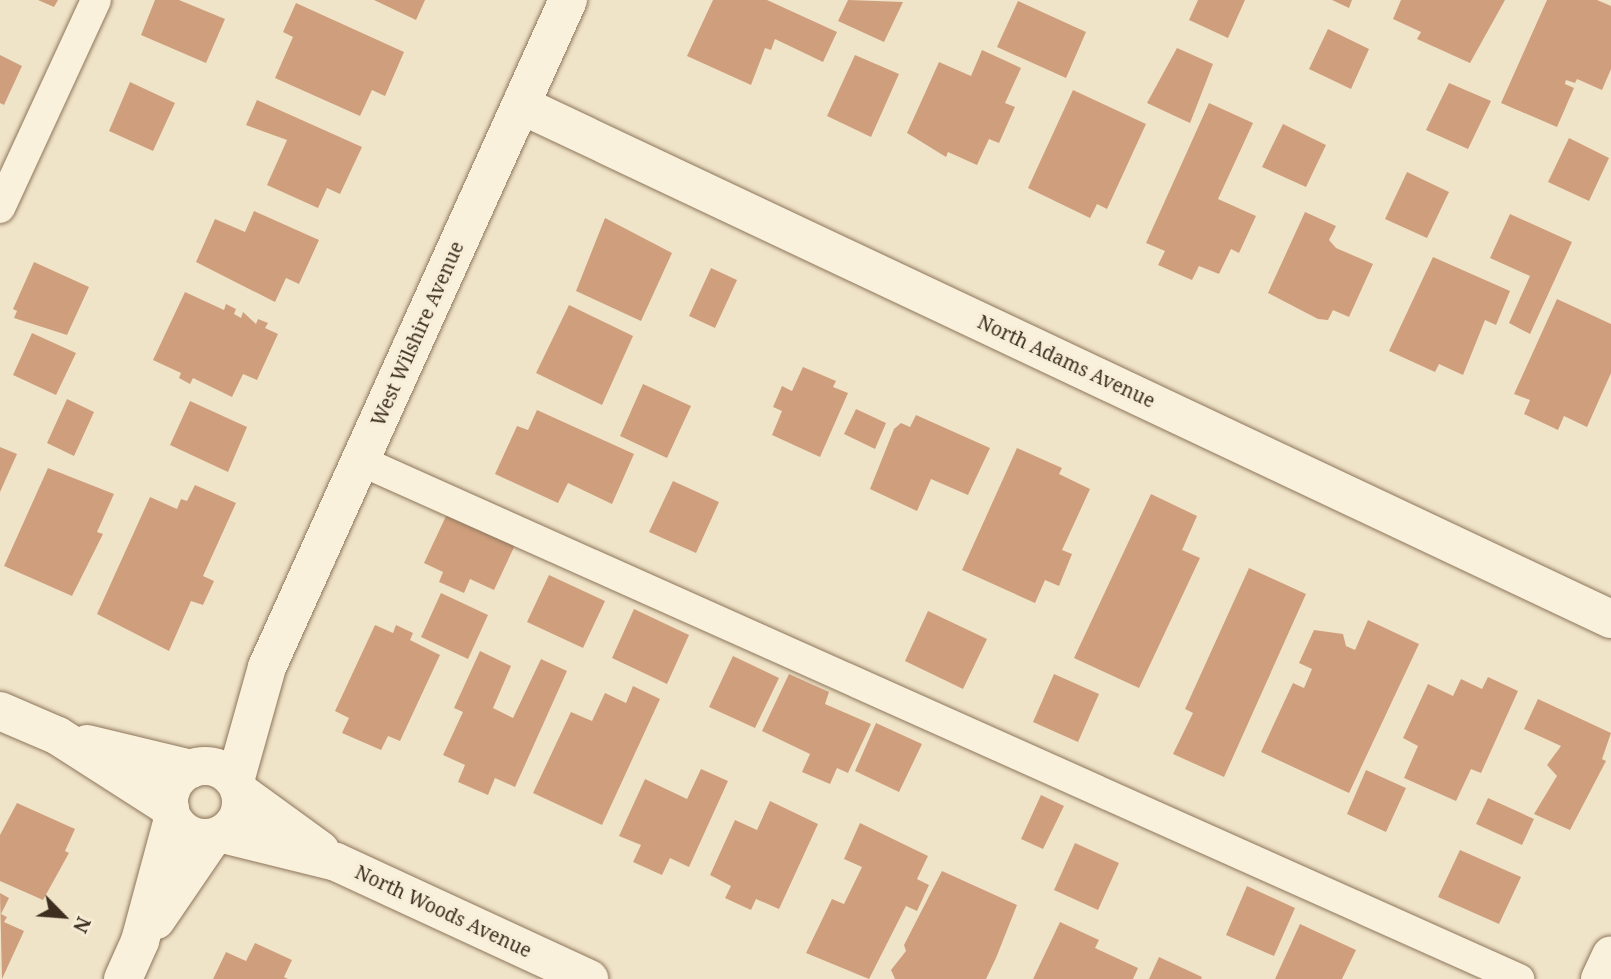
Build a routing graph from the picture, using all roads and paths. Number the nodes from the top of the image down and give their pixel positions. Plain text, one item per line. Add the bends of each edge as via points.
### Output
1 (96, 0) edge
2 (568, 0) edge
3 (521, 105) junction
4 (0, 208) edge
5 (361, 461) junction
6 (1611, 620) edge
7 (0, 711) edge
8 (58, 736) junction
9 (217, 777) junction
10 (171, 814) junction
11 (217, 836) junction
12 (336, 862) junction
13 (140, 942) junction
14 (1611, 955) edge
15 (123, 979) edge
16 (589, 979) edge
17 (1519, 979) edge
18 (1600, 979) edge

1 - 4 lane
2 - 3 street, West Wilshire Avenue
3 - 5 street, West Wilshire Avenue
3 - 6 street, North Adams Avenue
5 - 9 street, West Wilshire Avenue
5 - 17 lane
7 - 8 street, North Woods Avenue
8 - 9 street, North Woods Avenue
8 - 10 street, North Woods Avenue
9 - 10 street via 173,785
9 - 11 street via 238,817
9 - 12 street, North Woods Avenue
10 - 11 street via 189,835
10 - 13 street
11 - 12 street, North Woods Avenue
11 - 13 street
12 - 16 street, North Woods Avenue
13 - 15 street
14 - 18 street

